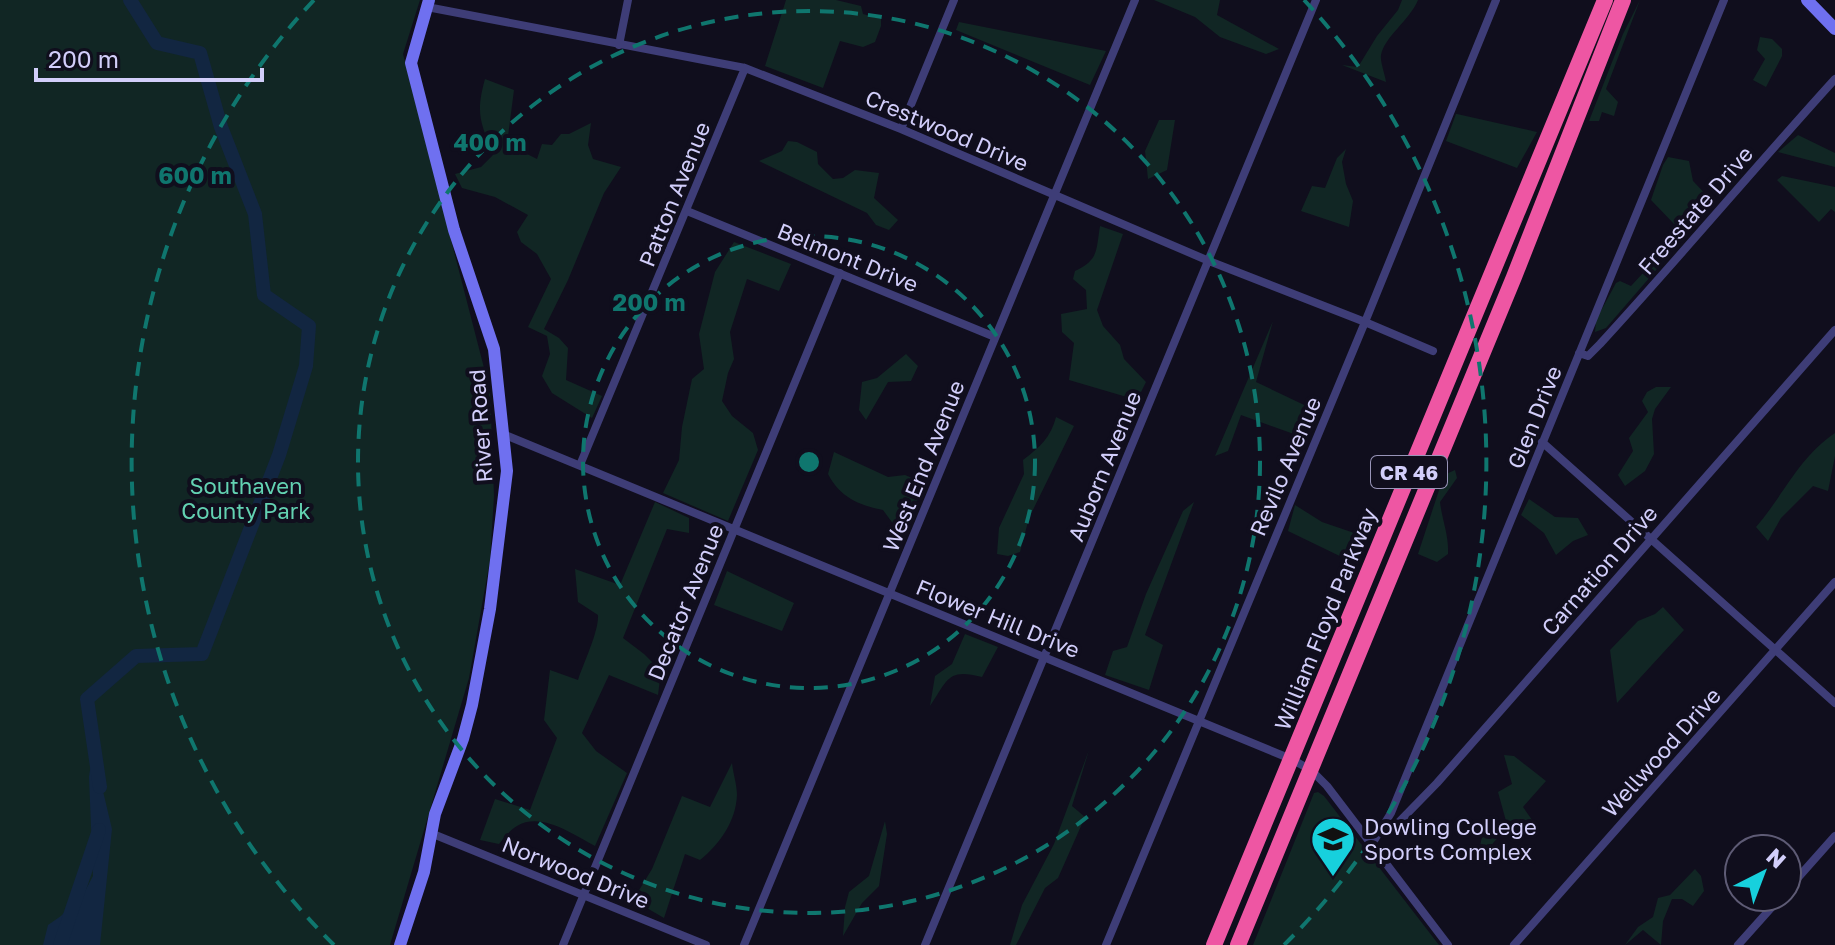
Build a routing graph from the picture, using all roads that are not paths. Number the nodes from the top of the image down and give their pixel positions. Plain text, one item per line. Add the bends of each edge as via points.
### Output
1 (628, 0) edge
2 (954, 0) edge
3 (1135, 0) edge
4 (1316, 0) edge
5 (1496, 0) edge
6 (1605, 0) edge
7 (1623, 0) edge
8 (1724, 0) edge
9 (1807, 0) edge
10 (428, 4) edge
11 (1835, 29) edge
12 (619, 45) junction
13 (745, 68) junction
14 (1835, 79) edge
15 (901, 129) junction
16 (1055, 195) junction
17 (687, 211) junction
18 (1209, 261) junction
19 (840, 273) junction
20 (1365, 322) junction
21 (1835, 330) edge
22 (995, 337) junction
23 (1433, 351) dead end
24 (1579, 353) junction
25 (503, 434) junction
26 (1542, 442) junction
27 (580, 465) junction
28 (735, 529) junction
29 (1650, 540) junction
30 (1835, 582) edge
31 (890, 593) junction
32 (1776, 650) junction
33 (1045, 657) junction
34 (1835, 703) edge
35 (1198, 720) junction
36 (1301, 765) junction
37 (1387, 823) junction
38 (433, 834) junction
39 (1835, 836) edge
40 (1372, 844) junction
41 (1245, 871) junction
42 (1803, 872) edge
43 (1265, 880) junction
44 (584, 895) junction
45 (1767, 913) edge
46 (400, 945) edge
47 (563, 945) edge
48 (706, 945) edge
49 (744, 945) edge
50 (925, 945) edge
51 (1106, 945) edge
52 (1214, 945) edge
53 (1222, 945) edge
54 (1238, 945) edge
55 (1246, 945) edge
56 (1448, 945) edge
57 (1514, 945) edge
58 (1738, 945) edge

1 - 12 street
2 - 15 street
3 - 16 street, West End Avenue
4 - 18 street, Auborn Avenue
5 - 20 street, Revilo Avenue
6 - 36 highway, William Floyd Parkway / CR 46
7 - 36 highway, William Floyd Parkway / CR 46 via 1514,277
8 - 24 street, Glen Drive
9 - 11 street
10 - 12 street, Crestwood Drive
10 - 25 street, River Road via 411,63 454,230 494,349
12 - 13 street, Crestwood Drive
13 - 15 street, Crestwood Drive
13 - 17 street, Patton Avenue
14 - 24 street, Freestate Drive via 1600,344 1588,356
15 - 16 street, Crestwood Drive
16 - 18 street, Crestwood Drive
16 - 22 street, West End Avenue
17 - 19 street, Belmont Drive
17 - 27 street, Patton Avenue
18 - 20 street, Crestwood Drive
18 - 33 street, Auborn Avenue
19 - 22 street, Belmont Drive
19 - 28 street, Decator Avenue
20 - 23 street, Crestwood Drive
20 - 35 street, Revilo Avenue
21 - 29 street, Carnation Drive
22 - 31 street, West End Avenue
24 - 26 street, Glen Drive
25 - 27 street, Flower Hill Drive
25 - 38 street, River Road via 507,471 490,609 463,739 435,814
26 - 29 street
26 - 37 street, Glen Drive
27 - 28 street, Flower Hill Drive
28 - 31 street, Flower Hill Drive
28 - 44 street, Decator Avenue
29 - 32 street
29 - 37 street, Carnation Drive via 1406,816 1396,825
30 - 32 street, Wellwood Drive
31 - 33 street, Flower Hill Drive
31 - 49 street, West End Avenue
32 - 34 street
32 - 57 street, Wellwood Drive
33 - 35 street, Flower Hill Drive
33 - 50 street, Auborn Avenue
35 - 36 street, Flower Hill Drive
35 - 51 street, Revilo Avenue
36 - 40 street via 1327,786
36 - 41 highway, William Floyd Parkway / CR 46
36 - 43 highway, William Floyd Parkway / CR 46
37 - 40 street, Glen Drive
38 - 44 street, Norwood Drive
38 - 46 street, River Road
39 - 42 street
40 - 56 street
41 - 52 highway, William Floyd Parkway / CR 46
41 - 53 street
43 - 54 highway, William Floyd Parkway / CR 46
43 - 55 street via 1263,904
44 - 47 street, Decator Avenue
44 - 48 street, Norwood Drive
45 - 58 street

